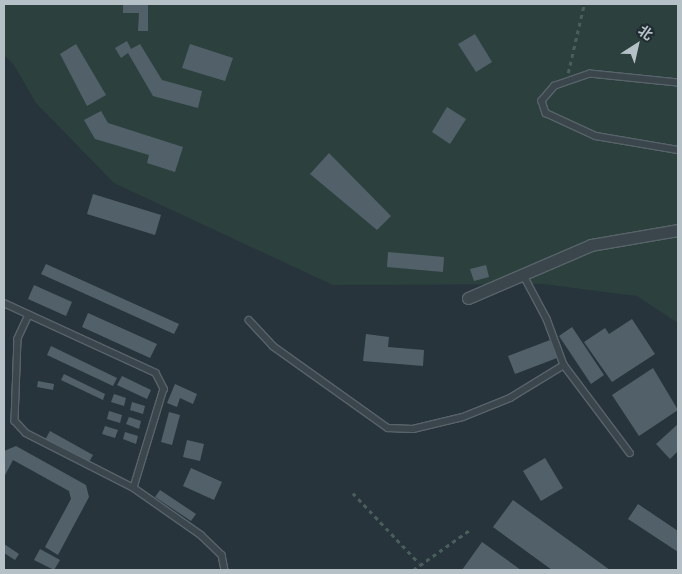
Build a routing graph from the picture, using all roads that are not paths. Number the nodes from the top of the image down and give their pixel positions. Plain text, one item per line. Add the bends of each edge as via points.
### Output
1 (678, 84) edge
2 (678, 150) edge
3 (678, 230) edge
4 (523, 274) junction
5 (468, 298) dead end
6 (4, 303) edge
7 (29, 315) junction
8 (249, 320) dead end
9 (564, 365) junction
10 (630, 453) dead end
11 (134, 488) junction
12 (226, 570) edge

1 - 2 lane via 590,74 555,86 542,101 546,113 596,136
3 - 4 street via 592,245
4 - 5 street
4 - 9 lane via 547,320
6 - 7 lane
7 - 11 lane via 18,339 15,421 26,433
7 - 11 lane via 156,373 164,389
8 - 9 lane via 273,346 388,428 413,429 463,417 510,398
9 - 10 lane
11 - 12 lane via 201,535 222,555

